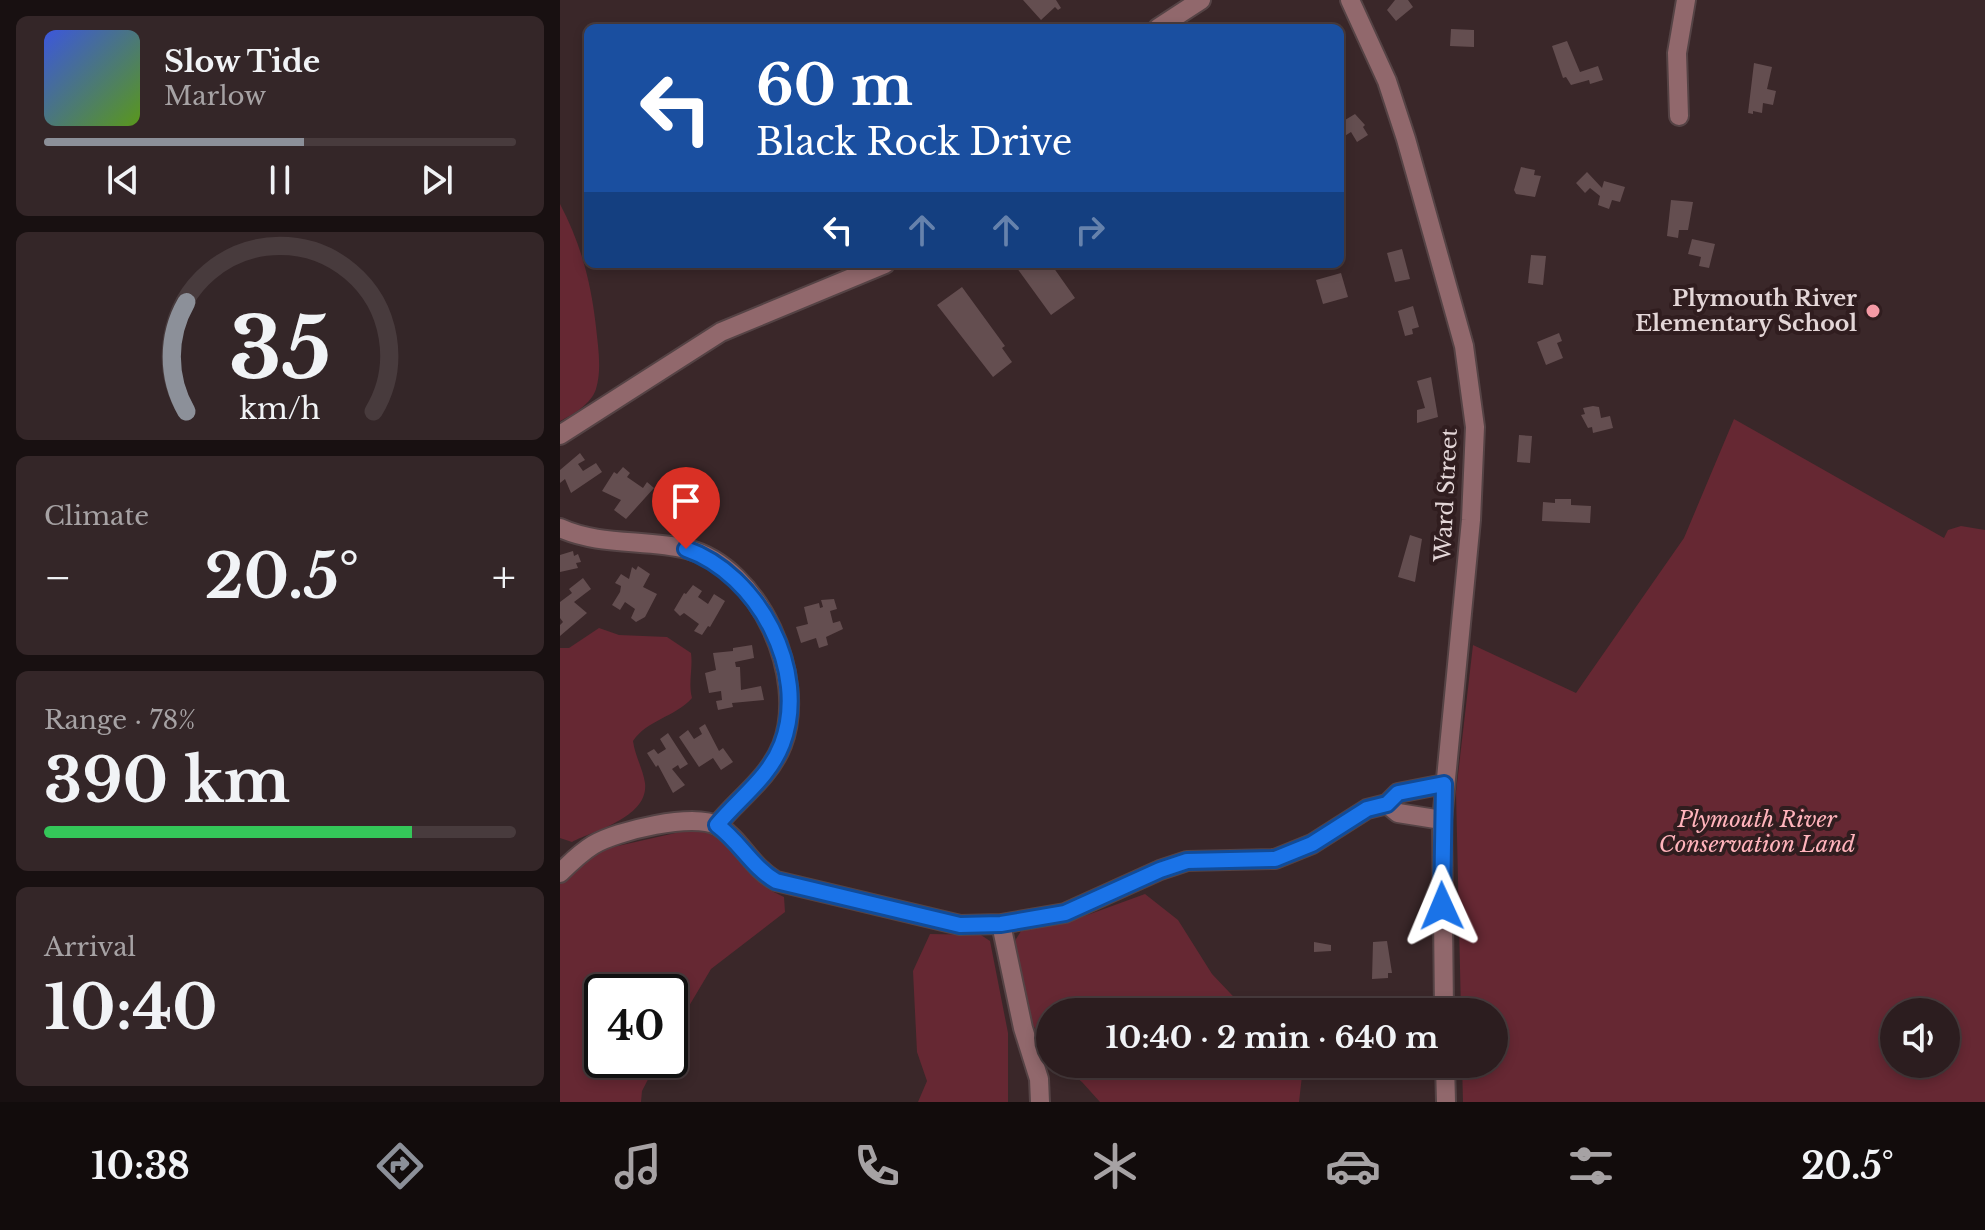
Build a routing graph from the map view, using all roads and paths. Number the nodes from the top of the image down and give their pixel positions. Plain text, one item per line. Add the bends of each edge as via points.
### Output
1 (1201, 0) edge
2 (1350, 0) edge
3 (1686, 0) edge
4 (1164, 24) edge
5 (1679, 116) dead end
6 (875, 268) edge
7 (560, 435) edge
8 (560, 528) edge
9 (1444, 784) junction
10 (1387, 804) junction
11 (1442, 820) junction
12 (717, 825) junction
13 (560, 873) edge
14 (1001, 924) junction
15 (1444, 998) edge
16 (1445, 1078) edge
17 (1040, 1102) edge
18 (1446, 1102) edge

1 - 4 street
2 - 9 street, Ward Street via 1387,81 1406,139 1464,346 1471,392 1476,465
3 - 5 street via 1677,53
6 - 7 street via 721,332
8 - 12 street via 705,556 734,576 762,611 788,683 788,725 773,763
9 - 10 street via 1398,793
9 - 11 street, Ward Street
10 - 11 street via 1398,813
10 - 14 street via 1367,809 1312,844 1275,859 1187,861 1065,913
11 - 15 street, Ward Street
12 - 13 street via 690,820 614,836 593,845
12 - 14 street via 760,872 776,881 960,925
14 - 17 street
16 - 18 street

